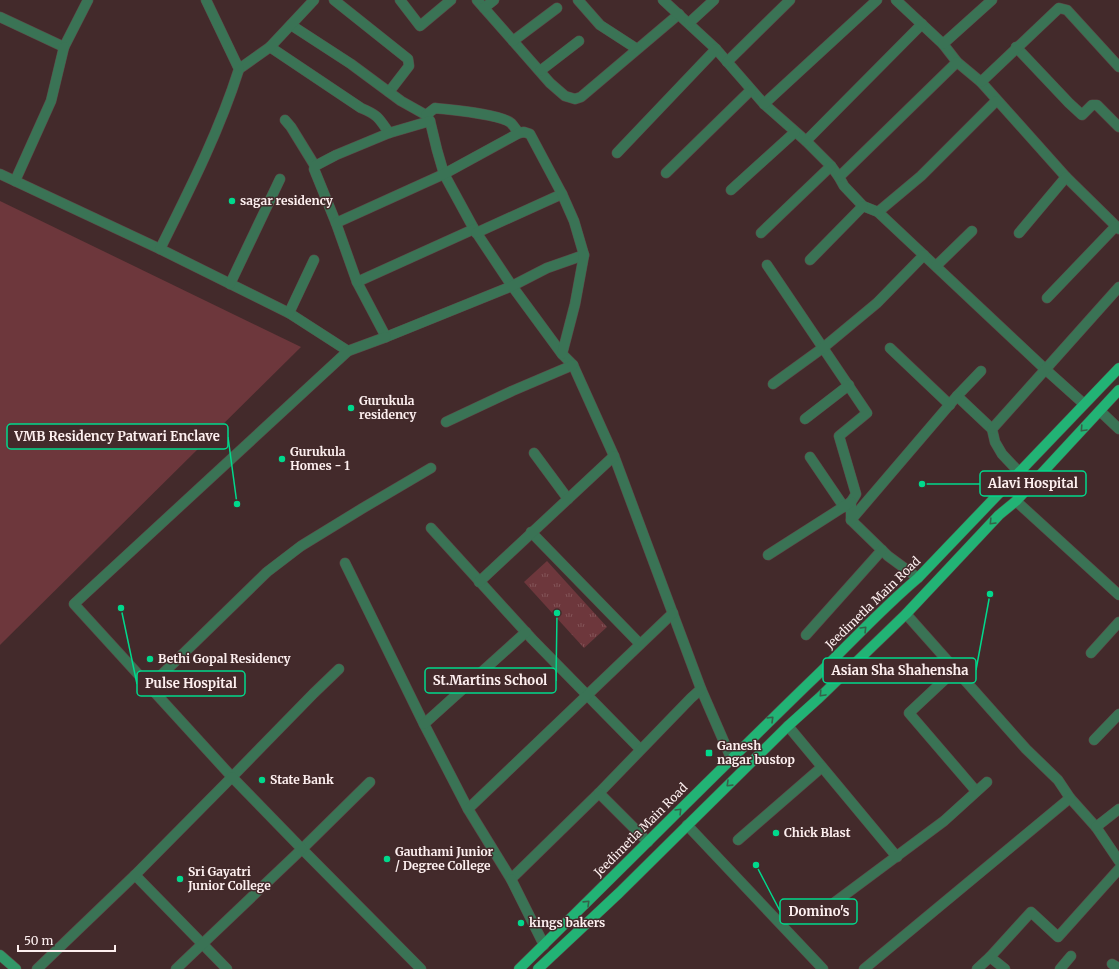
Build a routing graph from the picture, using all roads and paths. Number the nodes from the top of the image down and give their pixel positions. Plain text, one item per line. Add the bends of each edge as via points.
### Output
1 (88, 0) edge
2 (206, 0) edge
3 (314, 0) edge
4 (334, 0) edge
5 (400, 0) edge
6 (451, 0) edge
7 (476, 0) edge
8 (494, 0) edge
9 (578, 0) edge
10 (663, 0) edge
11 (714, 0) edge
12 (790, 0) edge
13 (877, 0) edge
14 (896, 0) edge
15 (992, 0) edge
16 (484, 8) junction
17 (557, 8) dead end
18 (678, 14) junction
19 (0, 17) edge
20 (689, 23) junction
21 (922, 24) junction
22 (291, 25) junction
23 (513, 41) junction
24 (579, 41) dead end
25 (943, 44) junction
26 (64, 47) junction
27 (1016, 47) junction
28 (270, 48) junction
29 (637, 49) junction
30 (716, 49) junction
31 (727, 62) junction
32 (956, 62) junction
33 (1119, 67) edge
34 (238, 69) junction
35 (540, 72) junction
36 (981, 82) junction
37 (751, 90) junction
38 (389, 92) junction
39 (996, 101) junction
40 (764, 104) junction
41 (428, 118) junction
42 (285, 120) dead end
43 (1119, 127) edge
44 (795, 132) junction
45 (389, 133) junction
46 (519, 133) junction
47 (806, 141) junction
48 (617, 153) dead end
49 (315, 166) junction
50 (831, 166) junction
51 (666, 173) dead end
52 (0, 174) edge
53 (444, 174) junction
54 (840, 177) junction
55 (1066, 177) junction
56 (280, 179) dead end
57 (15, 181) junction
58 (731, 190) dead end
59 (562, 194) junction
60 (863, 206) junction
61 (878, 212) junction
62 (336, 223) junction
63 (1117, 228) edge
64 (475, 231) junction
65 (972, 231) dead end
66 (761, 233) dead end
67 (1019, 234) dead end
68 (160, 250) junction
69 (584, 255) junction
70 (924, 255) junction
71 (314, 260) dead end
72 (810, 260) dead end
73 (768, 265) dead end
74 (936, 266) junction
75 (357, 282) junction
76 (230, 284) junction
77 (512, 286) junction
78 (1119, 287) edge
79 (1047, 298) dead end
80 (289, 313) junction
81 (386, 337) junction
82 (824, 347) junction
83 (890, 348) dead end
84 (348, 351) junction
85 (562, 354) junction
86 (573, 365) junction
87 (1119, 368) edge
88 (1045, 369) junction
89 (981, 371) dead end
90 (773, 384) dead end
91 (849, 385) junction
92 (1119, 390) edge
93 (958, 396) junction
94 (1084, 404) junction
95 (950, 405) junction
96 (1100, 411) junction
97 (805, 419) dead end
98 (446, 422) dead end
99 (992, 429) junction
100 (1119, 429) edge
101 (534, 453) dead end
102 (614, 456) junction
103 (810, 457) dead end
104 (431, 468) dead end
105 (1019, 472) junction
106 (568, 499) junction
107 (1016, 500) junction
108 (848, 504) junction
109 (851, 520) junction
110 (431, 528) dead end
111 (531, 532) junction
112 (882, 550) junction
113 (768, 555) dead end
114 (345, 564) dead end
115 (918, 578) junction
116 (479, 582) junction
117 (1119, 595) edge
118 (672, 613) junction
119 (906, 614) junction
120 (1119, 622) edge
121 (526, 632) junction
122 (806, 635) dead end
123 (640, 644) junction
124 (1091, 653) dead end
125 (339, 669) dead end
126 (956, 669) junction
127 (150, 686) junction
128 (701, 689) junction
129 (588, 696) junction
130 (1119, 714) edge
131 (424, 724) junction
132 (788, 726) junction
133 (1094, 740) dead end
134 (640, 749) junction
135 (731, 758) junction
136 (822, 767) junction
137 (232, 776) junction
138 (370, 782) dead end
139 (987, 782) dead end
140 (976, 791) junction
141 (599, 793) junction
142 (1070, 798) junction
143 (468, 809) junction
144 (1119, 809) edge
145 (687, 825) junction
146 (1096, 827) junction
147 (738, 840) dead end
148 (648, 842) junction
149 (302, 849) junction
150 (897, 857) junction
151 (1119, 861) edge
152 (622, 868) junction
153 (1119, 869) edge
154 (135, 875) junction
155 (511, 879) junction
156 (632, 880) junction
157 (815, 917) dead end
158 (202, 944) junction
159 (544, 944) junction
160 (0, 955) edge
161 (1071, 956) dead end
162 (990, 957) junction
163 (16, 969) edge
164 (37, 969) edge
165 (176, 969) edge
166 (227, 969) edge
167 (421, 969) edge
168 (519, 969) edge
169 (538, 969) edge
170 (823, 969) edge
171 (864, 969) edge
172 (977, 969) edge
173 (1005, 969) edge
174 (1060, 969) edge

1 - 26 street
2 - 34 street
3 - 22 street
4 - 38 street via 408,59 409,66
5 - 6 street via 420,26
7 - 16 street
8 - 16 street
9 - 29 street via 600,25
10 - 18 street
11 - 20 street
12 - 31 street
13 - 40 street
14 - 21 street
15 - 25 street
16 - 23 street
17 - 23 street
18 - 20 street
18 - 29 street
19 - 26 street
20 - 30 street
21 - 25 street
21 - 47 street
22 - 28 street
22 - 38 street
23 - 35 street
24 - 35 street
25 - 32 street
26 - 57 street via 51,101
27 - 33 street via 1056,10 1063,8
27 - 36 street
27 - 43 street via 1082,115 1092,104 1098,105
28 - 34 street
28 - 45 street via 361,108 374,113
29 - 35 street via 581,97 575,99 565,96
30 - 31 street
30 - 48 street
31 - 37 street
32 - 36 street
32 - 54 street
34 - 68 street via 224,113
36 - 39 street
37 - 40 street
37 - 51 street
38 - 41 street
39 - 55 street
39 - 61 street via 921,176
40 - 44 street
41 - 45 street
41 - 46 street via 435,108 468,111 501,118 511,123
41 - 53 street
42 - 49 street
44 - 47 street
44 - 58 street
45 - 49 street
46 - 53 street
46 - 59 street via 530,134
47 - 50 street
49 - 62 street
50 - 54 street
50 - 66 street
52 - 57 street
53 - 62 street
53 - 64 street
54 - 60 street via 844,186
55 - 63 street
55 - 67 street
56 - 76 street
57 - 68 street
59 - 64 street
59 - 69 street via 574,221
60 - 61 street
60 - 72 street
61 - 70 street
62 - 75 street
63 - 79 street
64 - 75 street
64 - 77 street
65 - 74 street
68 - 76 street
69 - 77 street via 548,268
69 - 85 street
70 - 74 street
70 - 82 street via 877,303
71 - 80 street
73 - 82 street
74 - 88 street
75 - 81 street
76 - 80 street
77 - 81 street
77 - 85 street
78 - 88 street
80 - 84 street
81 - 84 street
82 - 90 street
82 - 91 street
83 - 95 street
84 - 127 street via 74,604
85 - 86 street
86 - 98 street
86 - 102 street
87 - 94 main road, Jeedimetla Main Road
88 - 94 street
88 - 99 street
89 - 93 street
91 - 97 street
91 - 108 street via 867,413 839,436 856,494
92 - 96 main road
93 - 95 street
93 - 99 street
94 - 105 main road, Jeedimetla Main Road
95 - 109 street
96 - 100 street
96 -> 107 main road
99 - 105 street via 995,442 1002,454
101 - 106 street
102 - 106 street
102 - 118 street
103 - 108 street
104 - 127 street via 301,546 268,572
105 - 115 main road, Jeedimetla Main Road
106 - 111 street
107 - 117 street
107 -> 119 main road
108 - 109 street
108 - 113 street
109 - 112 street
110 - 116 street
111 - 116 street
111 - 123 street
112 - 115 street
112 - 122 street
114 - 131 street
135 -> 115 main road, Jeedimetla Main Road
116 - 121 street
118 - 123 street
118 - 128 street
119 - 126 street
119 -> 132 main road
120 - 124 street
121 - 129 street
121 - 131 street
123 - 129 street
125 - 137 street
126 - 140 street via 909,713
126 - 142 street via 1026,750 1058,780
127 - 137 street
128 - 134 street
128 - 135 street
129 - 134 street
129 - 143 street
130 - 133 street
131 - 143 street
132 - 136 street
132 -> 145 main road
134 - 141 street
148 -> 135 main road, Jeedimetla Main Road
136 - 147 street
136 - 150 street
137 - 149 street
137 - 154 street
138 - 149 street
139 - 140 street
140 - 150 street via 944,821
141 - 148 street
141 - 155 street
142 - 146 street
142 - 171 street
143 - 155 street
144 - 146 street
145 - 156 main road
145 - 170 street
146 - 151 street
148 - 152 main road, Jeedimetla Main Road
149 - 158 street
149 - 167 street
150 - 157 street
152 - 156 main road
159 -> 152 main road, Jeedimetla Main Road
153 - 162 street via 1058,937 1031,912
154 - 158 street
154 - 164 street
155 - 159 street
156 - 169 main road
158 - 165 street
158 - 166 street
159 - 168 main road, Jeedimetla Main Road
160 - 163 street
161 - 174 street
162 - 172 street
162 - 173 street

